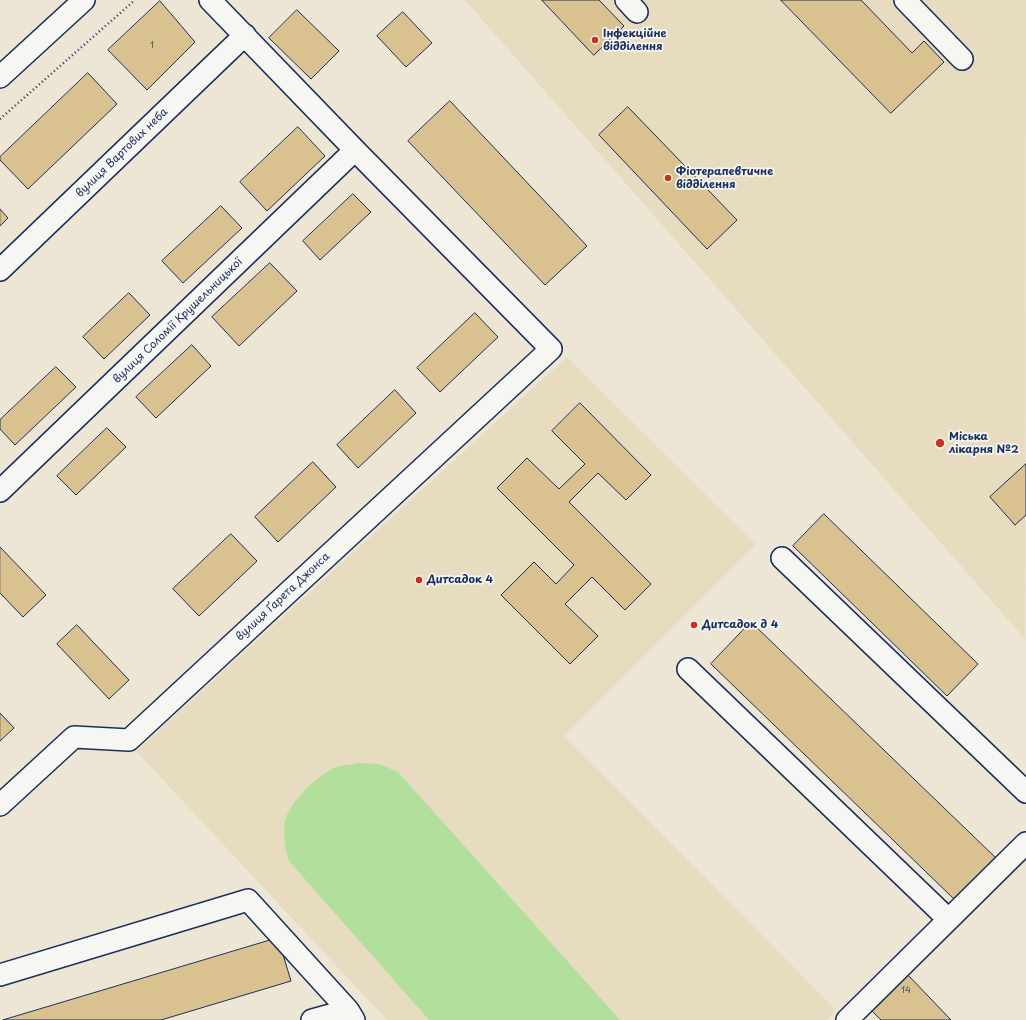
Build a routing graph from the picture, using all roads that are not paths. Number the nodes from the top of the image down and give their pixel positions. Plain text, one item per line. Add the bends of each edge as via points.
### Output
1 (84, 0) edge
2 (210, 0) edge
3 (905, 0) edge
4 (245, 35) junction
5 (962, 59) dead end
6 (0, 77) edge
7 (355, 150) junction
8 (0, 270) edge
9 (0, 491) edge
10 (782, 558) dead end
11 (688, 669) dead end
12 (1026, 792) edge
13 (0, 805) edge
14 (1026, 842) edge
15 (948, 920) junction
16 (0, 975) edge
17 (351, 1015) edge
18 (854, 1018) edge
19 (312, 1020) edge

1 - 6 street
2 - 4 street
3 - 5 street
4 - 7 street
4 - 8 street, вулиця Вартових неба
7 - 9 street, вулиця Соломії Крушельницької
7 - 13 street, вулиця Ґарета Джонса via 551,348 129,740 74,737
10 - 12 street
11 - 15 street
14 - 15 street
15 - 18 street
16 - 17 street via 248,900
17 - 19 street

